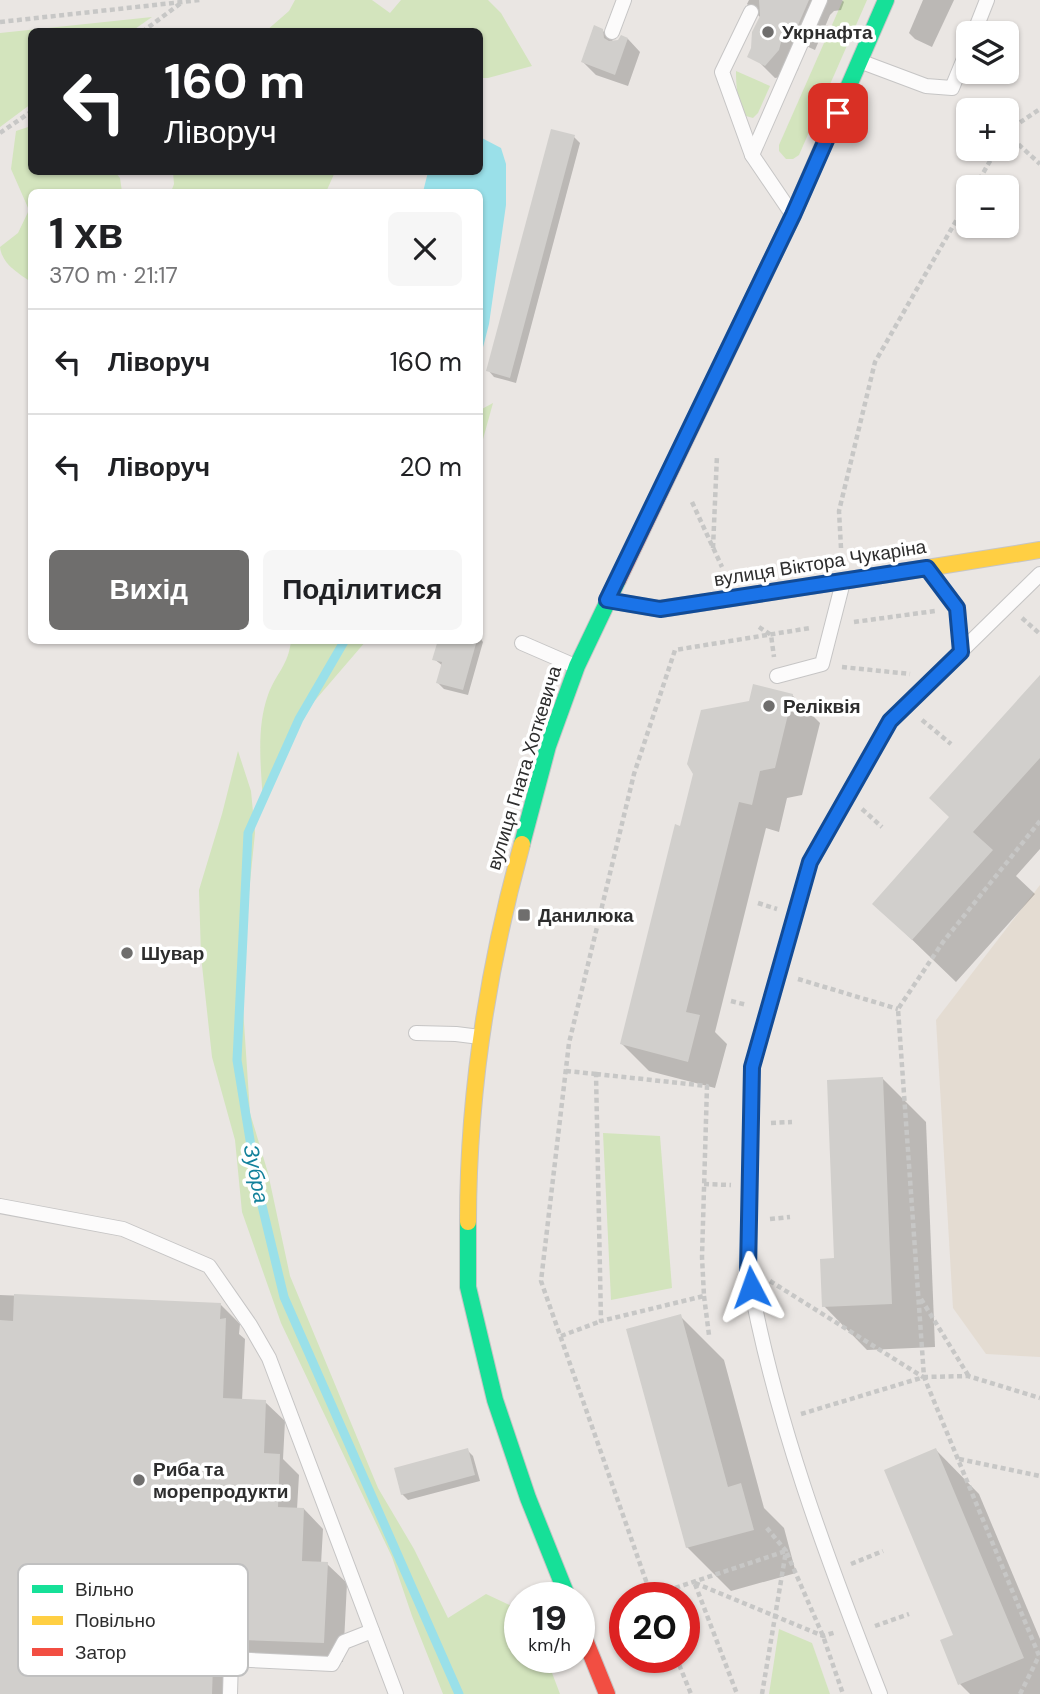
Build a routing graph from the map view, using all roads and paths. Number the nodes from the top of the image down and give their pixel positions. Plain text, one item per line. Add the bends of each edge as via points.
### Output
1 (200, 0) edge
2 (624, 0) edge
3 (820, 0) edge
4 (886, 0) edge
5 (987, 0) edge
6 (182, 3) junction
7 (751, 12) dead end
8 (979, 21) edge
9 (0, 22) edge
10 (148, 28) edge
11 (612, 32) dead end
12 (861, 62) junction
13 (956, 78) edge
14 (1040, 109) edge
15 (28, 114) edge
16 (1019, 124) edge
17 (0, 133) edge
18 (1019, 144) edge
19 (752, 155) junction
20 (1040, 163) edge
21 (793, 215) junction
22 (956, 221) edge
23 (717, 444) dead end
24 (691, 501) dead end
25 (713, 548) junction
26 (1040, 550) edge
27 (927, 568) junction
28 (1040, 574) edge
29 (727, 577) dead end
30 (844, 581) junction
31 (607, 600) junction
32 (1026, 608) dead end
33 (935, 611) dead end
34 (937, 622) dead end
35 (752, 623) dead end
36 (729, 633) dead end
37 (1040, 634) edge
38 (721, 642) dead end
39 (522, 643) dead end
40 (676, 650) dead end
41 (961, 652) junction
42 (822, 664) junction
43 (577, 666) junction
44 (918, 666) dead end
45 (911, 674) junction
46 (777, 676) joint
47 (903, 682) dead end
48 (916, 716) dead end
49 (951, 744) dead end
50 (859, 807) dead end
51 (1040, 821) edge
52 (882, 827) dead end
53 (783, 898) dead end
54 (758, 903) dead end
55 (779, 910) junction
56 (776, 922) dead end
57 (793, 977) dead end
58 (731, 1001) dead end
59 (753, 1007) dead end
60 (898, 1009) junction
61 (416, 1033) dead end
62 (481, 1038) junction
63 (566, 1071) junction
64 (596, 1074) junction
65 (792, 1122) dead end
66 (765, 1123) dead end
67 (733, 1174) dead end
68 (704, 1184) junction
69 (733, 1186) junction
70 (732, 1198) dead end
71 (0, 1206) edge
72 (790, 1217) dead end
73 (763, 1220) dead end
74 (765, 1288) dead end
75 (704, 1296) junction
76 (920, 1298) junction
77 (601, 1321) junction
78 (709, 1335) dead end
79 (561, 1336) junction
80 (968, 1376) junction
81 (924, 1377) junction
82 (1040, 1398) edge
83 (797, 1415) dead end
84 (959, 1459) junction
85 (1040, 1476) edge
86 (766, 1527) dead end
87 (786, 1551) junction
88 (883, 1551) dead end
89 (846, 1552) dead end
90 (850, 1564) junction
91 (855, 1576) dead end
92 (562, 1582) edge
93 (646, 1582) edge
94 (697, 1582) edge
95 (700, 1585) edge
96 (700, 1598) edge
97 (870, 1614) dead end
98 (909, 1614) dead end
99 (775, 1616) junction
100 (875, 1626) junction
101 (372, 1631) junction
102 (823, 1636) junction
103 (878, 1637) dead end
104 (1040, 1656) edge
105 (248, 1660) edge
106 (595, 1664) edge
107 (682, 1673) edge
108 (231, 1676) edge
109 (230, 1694) edge
110 (396, 1694) edge
111 (607, 1694) edge
112 (691, 1694) edge
113 (737, 1694) edge
114 (762, 1694) edge
115 (843, 1694) edge
116 (880, 1694) edge
117 (1020, 1694) edge

1 - 6 path
2 - 11 lane
3 - 19 lane
4 - 12 street, вулиця Гната Хоткевича
5 - 8 lane
6 - 9 path
6 - 10 path
7 - 19 lane via 722,72
12 - 13 lane via 926,86 952,88
12 - 21 street, вулиця Гната Хоткевича
14 - 16 path
15 - 17 path
18 - 20 path
19 - 21 lane
21 - 31 street, вулиця Гната Хоткевича
22 - 30 path via 875,362 839,511
23 - 25 path
24 - 25 path
25 - 29 path
26 - 27 street, вулиця Віктора Чукаріна
27 - 30 street, вулиця Віктора Чукаріна
27 - 41 lane via 957,608
28 - 41 lane
30 - 31 street, вулиця Віктора Чукаріна via 660,609
30 - 42 lane
31 - 43 street, вулиця Гната Хоткевича
32 - 37 path via 1019,615
33 - 34 path
35 - 46 path via 771,635
36 - 38 path
39 - 43 lane
40 - 63 path via 634,774
41 - 116 lane via 890,721 810,862 752,1067 748,1271 765,1359 795,1463
42 - 45 path
42 - 46 lane
43 - 62 street, вулиця Гната Хоткевича via 548,747 508,893
44 - 45 path
45 - 47 path
48 - 49 path
50 - 52 path
51 - 60 path via 943,942
53 - 55 path
54 - 55 path
55 - 56 path
57 - 60 path
58 - 59 path
60 - 76 path
61 - 62 lane
62 - 92 street, вулиця Гната Хоткевича via 472,1110 468,1287 495,1400
63 - 64 path
63 - 79 path via 541,1281
64 - 68 path via 708,1086
64 - 77 path
65 - 66 path
67 - 69 path
68 - 69 path
68 - 75 path
69 - 70 path
71 - 101 lane via 123,1229 209,1266 270,1358
72 - 73 path
74 - 81 path via 762,1276
75 - 77 path
75 - 78 path
76 - 80 path
76 - 81 path
77 - 79 path
79 - 93 path
80 - 81 path
80 - 82 path
81 - 83 path
81 - 84 path
84 - 85 path
84 - 104 path
86 - 87 path
87 - 94 path
87 - 99 path
87 - 102 path
88 - 90 path
89 - 90 path
90 - 91 path
95 - 99 path
96 - 113 path
97 - 100 path
98 - 100 path
99 - 102 path
99 - 114 path
100 - 103 path
101 - 105 lane via 344,1642 332,1664
101 - 110 lane
102 - 115 path
104 - 117 path
106 - 111 street
107 - 112 path
108 - 109 lane

